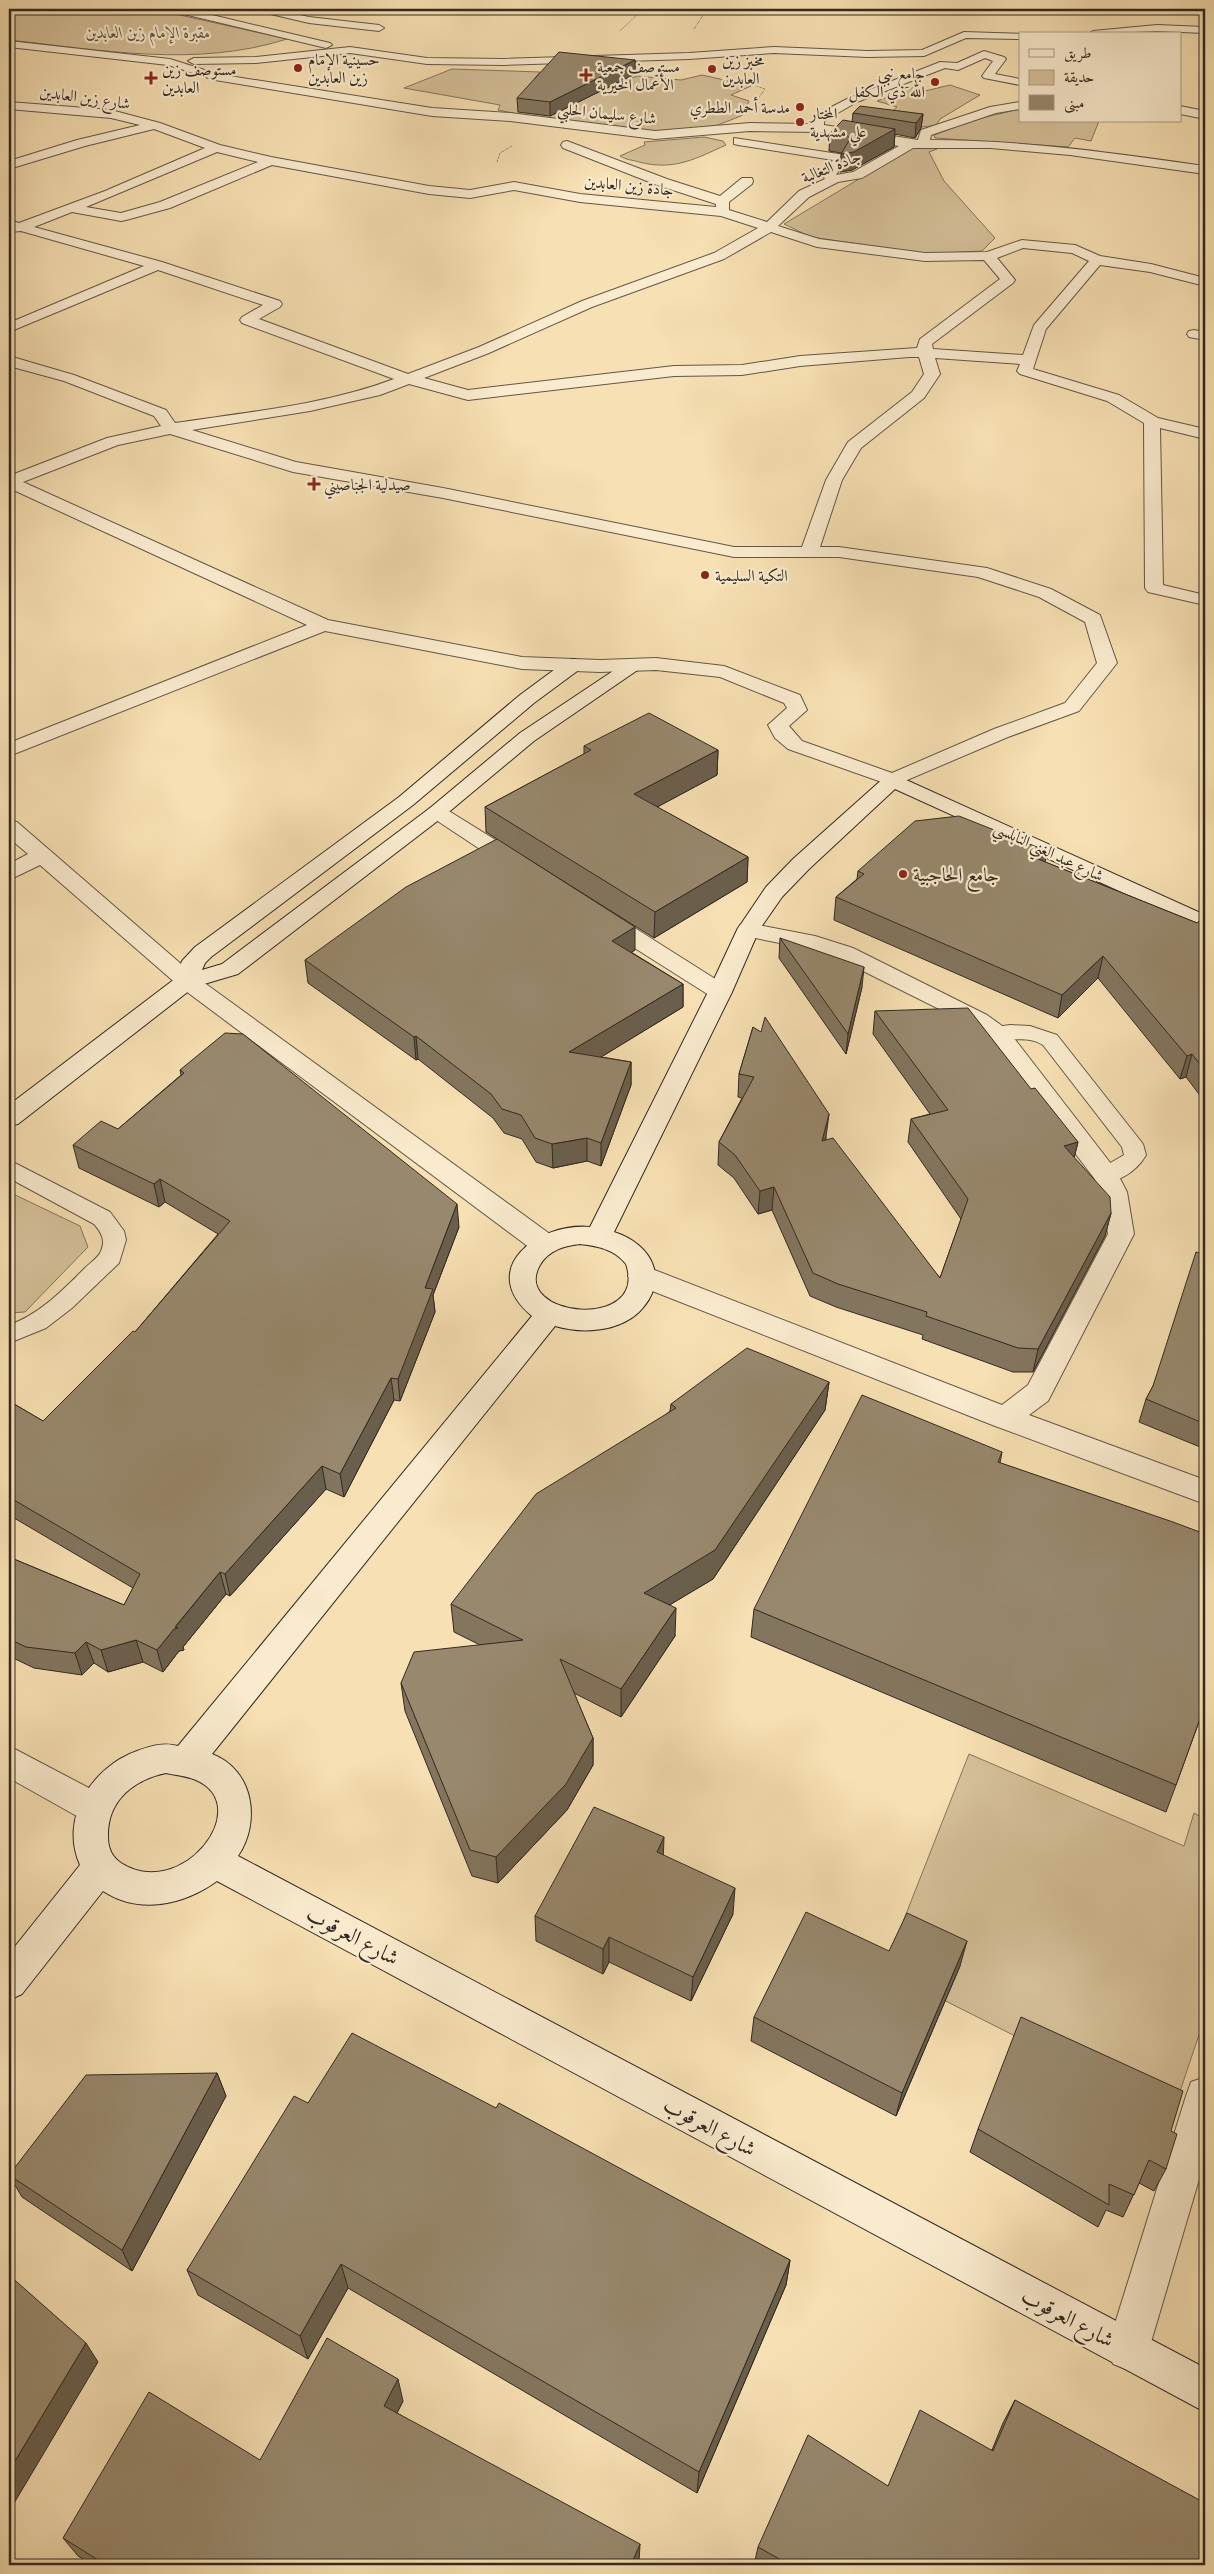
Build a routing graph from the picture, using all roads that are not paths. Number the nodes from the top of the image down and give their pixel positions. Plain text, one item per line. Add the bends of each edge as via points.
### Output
1 (174, 9) edge
2 (262, 9) edge
3 (380, 28) dead end
4 (1205, 30) edge
5 (1114, 32) edge
6 (1019, 36) edge
7 (9, 44) edge
8 (350, 50) junction
9 (170, 62) junction
10 (1019, 82) edge
11 (9, 105) edge
12 (1019, 106) edge
13 (1182, 110) edge
14 (1205, 115) edge
15 (156, 126) junction
16 (818, 128) junction
17 (736, 141) dead end
18 (917, 144) junction
19 (567, 145) dead end
20 (216, 148) junction
21 (271, 161) junction
22 (9, 165) edge
23 (1205, 170) edge
24 (834, 179) junction
25 (747, 181) dead end
26 (722, 206) junction
27 (71, 208) junction
28 (12, 227) edge
29 (770, 227) junction
30 (988, 256) junction
31 (1097, 260) junction
32 (156, 265) junction
33 (1201, 278) edge
34 (9, 328) edge
35 (925, 352) junction
36 (1028, 360) junction
37 (9, 361) edge
38 (408, 379) junction
39 (1152, 421) junction
40 (171, 428) junction
41 (1205, 434) edge
42 (9, 482) edge
43 (809, 552) junction
44 (1205, 600) edge
45 (324, 625) junction
46 (573, 665) junction
47 (632, 667) junction
48 (509, 714) junction
49 (543, 726) junction
50 (9, 750) edge
51 (893, 780) junction
52 (437, 812) junction
53 (9, 826) edge
54 (41, 856) junction
55 (9, 874) edge
56 (537, 876) edge
57 (587, 908) edge
58 (1205, 923) edge
59 (748, 930) junction
60 (187, 981) junction
61 (720, 992) junction
62 (996, 1034) junction
63 (9, 1118) edge
64 (9, 1168) edge
65 (1106, 1174) junction
66 (599, 1236) junction
67 (544, 1244) junction
68 (642, 1276) junction
69 (550, 1314) junction
70 (9, 1334) edge
71 (1005, 1418) junction
72 (1205, 1492) edge
73 (188, 1759) junction
74 (9, 1761) edge
75 (94, 1808) junction
76 (216, 1862) junction
77 (100, 1867) junction
78 (9, 1982) edge
79 (1205, 2096) edge
80 (1128, 2349) junction
81 (1205, 2391) edge

1 - 8 street
2 - 3 street via 309,20
4 - 5 street via 1156,28
6 - 8 street via 964,35 924,53 774,50 514,62 427,61
7 - 9 street, شارع سليمان الحلبي
8 - 9 street via 256,60
9 - 16 street, شارع سليمان الحلبي via 215,77 339,98 432,112 510,117 655,136 750,127
10 - 16 street via 988,76 1000,59 984,54 958,67 944,64 853,100 818,119
11 - 15 street, شارع زين العابدين via 111,114
12 - 18 street, جادة التغالبة via 994,110 925,133
13 - 14 street
15 - 20 street, جادة زين العابدين
15 - 22 street
16 - 18 street, شارع سليمان الحلبي
17 - 24 street via 793,145 841,158 828,175
18 - 23 street, شارع سليمان الحلبي via 991,144 1060,150
18 - 24 street, جادة التغالبة via 857,175
19 - 26 street
20 - 21 street, جادة زين العابدين
20 - 27 street via 160,170 117,192
21 - 26 street, جادة زين العابدين via 429,190 470,194 514,186 580,198
21 - 27 street via 165,205 121,217
24 - 29 street, جادة التغالبة via 804,194
25 - 26 street
26 - 29 street, جادة زين العابدين
27 - 28 street
28 - 32 street
29 - 30 street, جادة زين العابدين via 817,243 895,254
29 - 38 street, جادة التغالبة via 719,256 587,304 484,350
30 - 31 street, جادة زين العابدين via 1022,244 1075,248
30 - 35 street via 1008,280 925,342
31 - 33 street, جادة زين العابدين
31 - 36 street via 1039,328
32 - 34 street
32 - 38 street via 275,304 247,320
35 - 36 street
35 - 38 street via 800,361 742,370 674,371 468,395
35 - 43 street via 932,374 918,395 854,445 834,480
36 - 39 street via 1025,371 1113,398
37 - 40 street via 69,378 160,413
38 - 40 street, جادة التغالبة via 374,392 310,406
39 - 41 street
39 - 44 street via 1154,588
40 - 42 street, جادة التغالبة via 113,441
40 - 43 street via 292,467 462,496 734,552
42 - 45 street
43 - 51 street via 839,552 981,572 1045,593 1092,619 1107,663 1072,707 1001,733
45 - 46 street via 522,663
45 - 50 street
46 - 47 street
46 - 48 street
47 - 49 street
47 - 51 street, شارع عبد الغني النابلسي via 665,665 724,672 775,691 793,699 797,710 778,725 782,734 795,745
48 - 49 street
48 - 60 street via 406,801 203,952 194,961
49 - 52 street
51 - 58 street, شارع عبد الغني النابلسي
51 - 59 street via 801,864 774,892
52 - 56 street
52 - 60 street via 230,969
53 - 54 street
54 - 55 street
54 - 60 street
57 - 61 street
59 - 61 street
59 - 62 street via 815,942 845,953 955,1007
60 - 63 street
60 - 67 street
61 - 66 street
62 - 65 street
62 - 65 lane via 1026,1031 1050,1040 1132,1144 1136,1156
64 - 70 lane via 102,1218 113,1228 117,1243 112,1257 39,1323 22,1332
65 - 71 street via 1114,1192 1120,1234 1038,1393
66 - 67 street via 561,1237
66 - 68 street via 630,1251 639,1263
67 - 69 street via 530,1256 523,1272 523,1288 533,1303
68 - 69 street via 639,1291 629,1305 612,1315 592,1320 570,1320
68 - 71 street
69 - 73 street
71 - 72 street
73 - 75 street via 144,1763 123,1773
73 - 76 street via 209,1767 225,1780 234,1799 236,1820 230,1842
74 - 75 street
75 - 77 street via 89,1828 91,1849
76 - 77 street via 177,1886 155,1890 133,1888 114,1880
76 - 80 street, شارع العرقوب
77 - 78 street
79 - 80 street
80 - 81 street, شارع العرقوب

